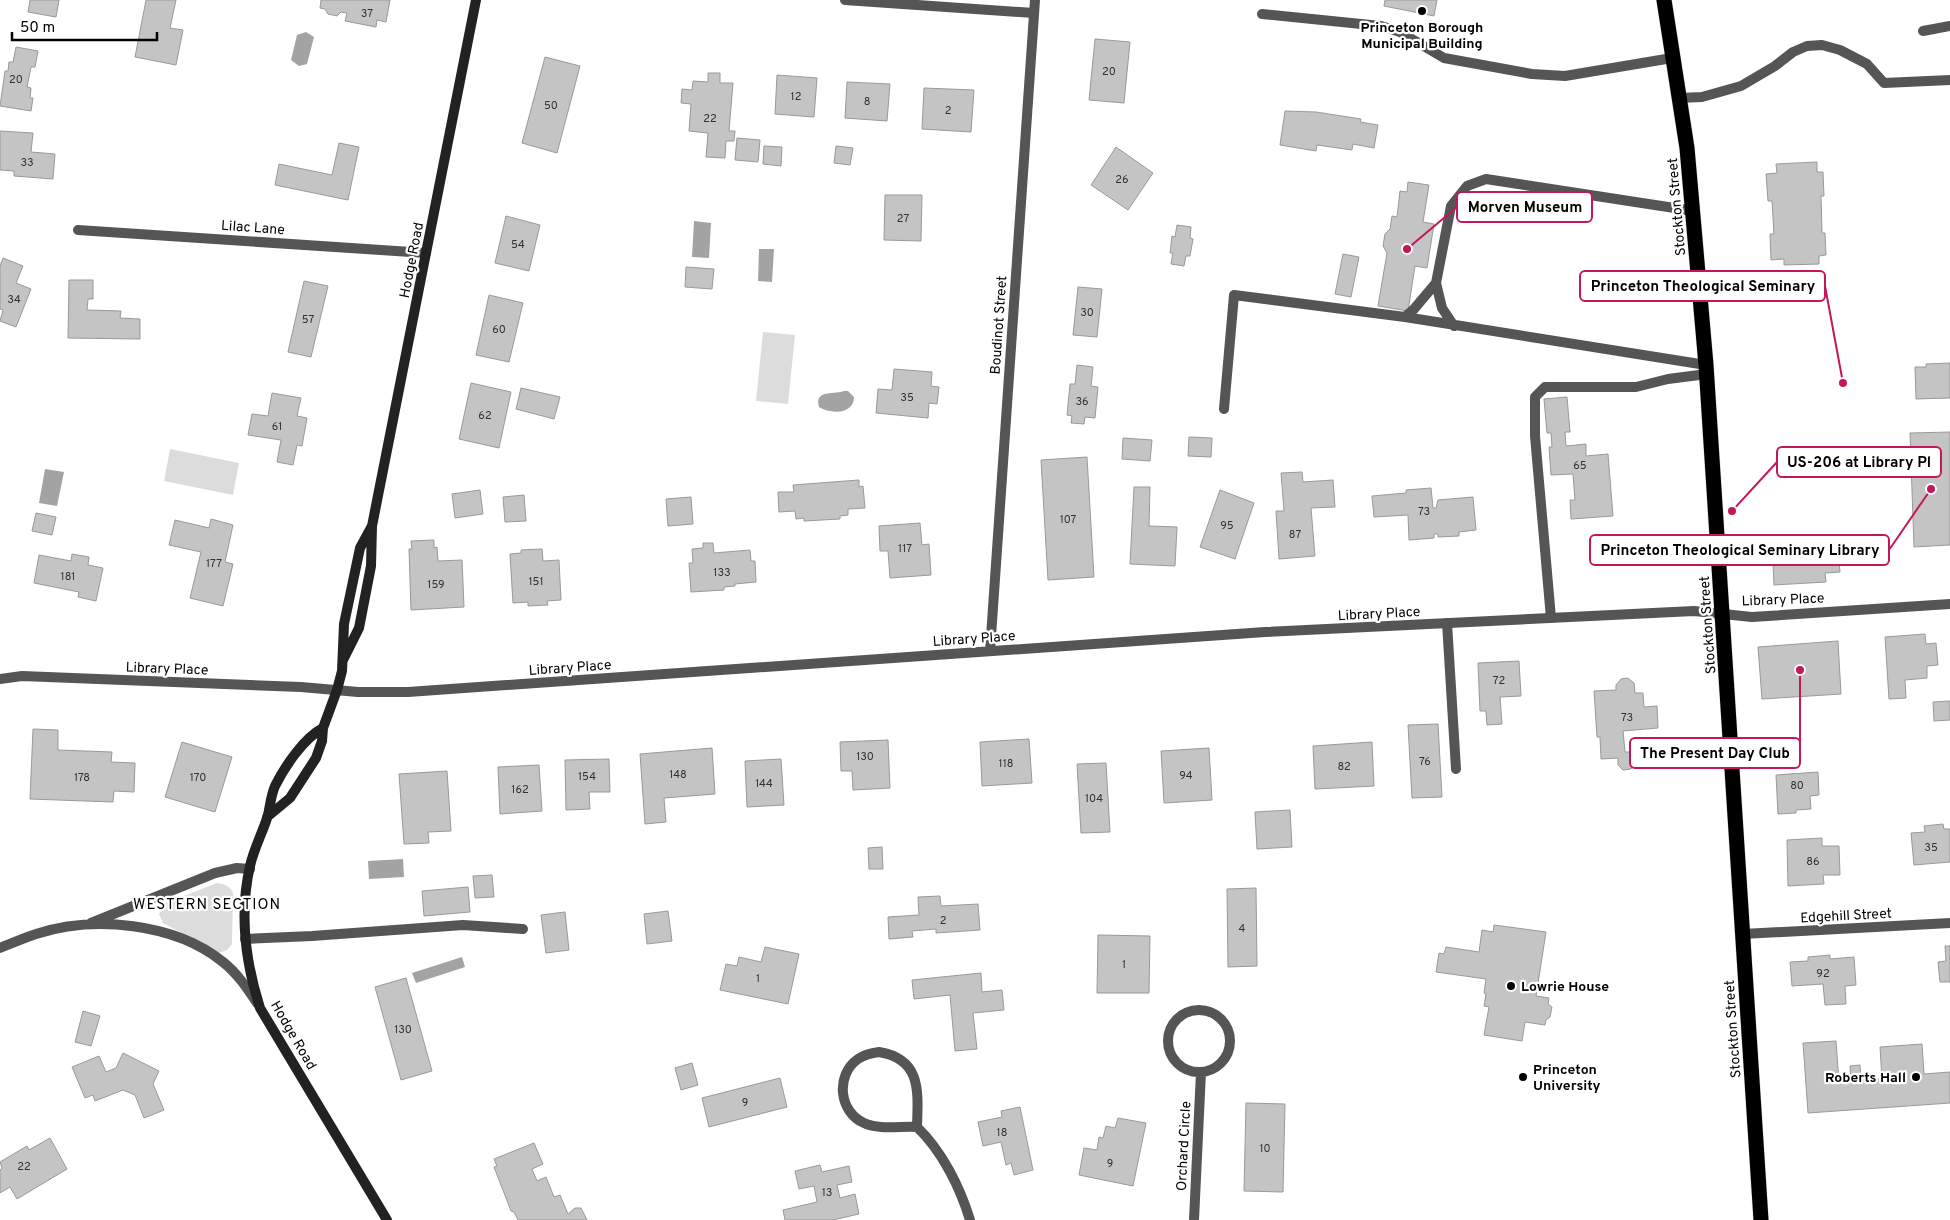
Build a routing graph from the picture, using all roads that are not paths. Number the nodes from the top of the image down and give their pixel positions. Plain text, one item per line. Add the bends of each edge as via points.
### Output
1 (476, 0) edge
2 (845, 0) edge
3 (1035, 0) edge
4 (1664, 0) edge
5 (1034, 13) junction
6 (1262, 14) dead end
7 (1950, 26) edge
8 (1923, 31) dead end
9 (1672, 58) junction
10 (1950, 80) edge
11 (1678, 98) junction
12 (1694, 211) junction
13 (78, 230) dead end
14 (426, 253) junction
15 (1436, 283) junction
16 (1405, 317) junction
17 (1454, 326) junction
18 (1706, 370) junction
19 (1224, 409) dead end
20 (372, 526) junction
21 (1950, 604) edge
22 (1723, 613) junction
23 (1551, 618) junction
24 (1447, 623) junction
25 (990, 651) junction
26 (343, 661) junction
27 (0, 679) edge
28 (337, 690) junction
29 (323, 728) junction
30 (1456, 769) dead end
31 (267, 817) junction
32 (250, 869) junction
33 (1950, 923) edge
34 (84, 926) junction
35 (523, 929) dead end
36 (1743, 934) junction
37 (244, 939) junction
38 (0, 948) edge
39 (260, 1008) junction
40 (1201, 1072) junction
41 (917, 1127) junction
42 (387, 1220) edge
43 (970, 1220) edge
44 (1194, 1220) edge
45 (1761, 1220) edge

1 - 14 street, Hodge Road
2 - 5 street
3 - 5 street, Boudinot Street
4 - 9 highway, Stockton Street
5 - 25 street, Boudinot Street
6 - 9 street via 1381,26 1400,32 1444,58 1532,74 1565,76
7 - 8 street
9 - 11 highway, Stockton Street
10 - 11 street via 1884,83 1867,64 1822,45 1807,46 1793,52 1741,86 1702,97
11 - 12 highway, Stockton Street
12 - 15 street via 1486,179 1467,186 1450,206
12 - 18 highway, Stockton Street
13 - 14 street, Lilac Lane
14 - 20 street, Hodge Road
15 - 16 street
15 - 17 street via 1442,308
16 - 17 street
16 - 19 street via 1234,295
17 - 18 street
18 - 22 highway, Stockton Street
18 - 23 street via 1636,387 1545,387 1535,398
20 - 26 street, Hodge Road via 371,566 358,628
20 - 26 street, Hodge Road via 360,548 344,624
21 - 22 street, Library Place via 1752,617
22 - 23 street, Library Place via 1694,610
22 - 36 highway, Stockton Street
23 - 24 street, Library Place
24 - 25 street, Library Place
24 - 30 street
25 - 28 street, Library Place via 408,692
26 - 28 street, Hodge Road
27 - 28 street, Library Place via 22,676
28 - 29 street, Hodge Road
29 - 31 street, Hodge Road via 301,746 275,786
29 - 31 street, Hodge Road via 316,758 290,798
31 - 32 street, Hodge Road
32 - 34 street via 236,868 214,873
32 - 37 street, Hodge Road via 244,902
33 - 36 street, Edgehill Street
34 - 38 street via 37,934
34 - 39 street via 145,928 200,946 224,962 242,980
35 - 37 street via 464,925
36 - 45 highway, Stockton Street
37 - 39 street, Hodge Road via 250,976
39 - 42 street, Hodge Road
40 - 40 street via 1180,1067 1168,1049 1167,1038 1176,1019 1196,1009 1206,1010 1223,1020 1231,1038 1226,1058 1211,1070
40 - 44 street, Orchard Circle
41 - 41 street via 916,1080 911,1069 897,1057 879,1052 856,1060 848,1069 842,1088 845,1104 852,1115 873,1126
41 - 43 street via 930,1140 954,1180

